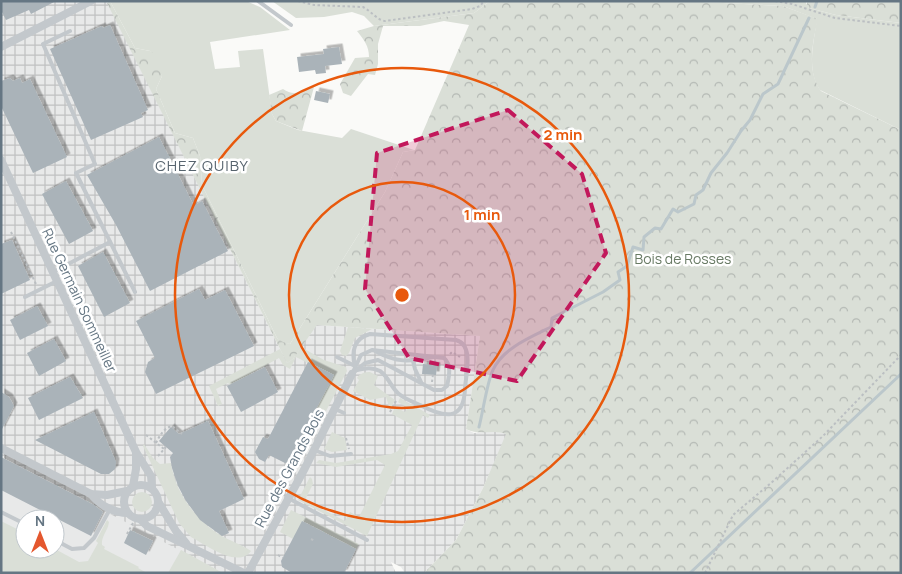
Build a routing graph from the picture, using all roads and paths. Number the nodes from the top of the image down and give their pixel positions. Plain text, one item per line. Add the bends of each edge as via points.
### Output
1 (91, 1) edge
2 (258, 1) edge
3 (298, 1) edge
4 (484, 1) edge
5 (775, 1) edge
6 (291, 25) dead end
7 (901, 26) edge
8 (70, 31) dead end
9 (1, 47) edge
10 (1, 160) edge
11 (11, 232) dead end
12 (110, 242) junction
13 (53, 272) junction
14 (57, 281) junction
15 (39, 290) junction
16 (135, 292) dead end
17 (25, 297) dead end
18 (372, 350) junction
19 (453, 353) dead end
20 (456, 354) dead end
21 (901, 355) edge
22 (438, 357) junction
23 (337, 358) dead end
24 (413, 361) junction
25 (355, 370) junction
26 (422, 384) junction
27 (399, 395) junction
28 (335, 409) junction
29 (390, 412) dead end
30 (344, 413) dead end
31 (182, 434) dead end
32 (146, 435) dead end
33 (346, 438) dead end
34 (156, 443) junction
35 (348, 446) dead end
36 (1, 448) edge
37 (314, 450) junction
38 (136, 452) junction
39 (351, 454) dead end
40 (158, 456) dead end
41 (152, 488) junction
42 (130, 489) junction
43 (91, 494) junction
44 (288, 498) junction
45 (159, 503) junction
46 (1, 512) edge
47 (108, 513) junction
48 (128, 513) junction
49 (15, 519) edge
50 (138, 519) junction
51 (111, 520) dead end
52 (127, 534) dead end
53 (310, 539) dead end
54 (367, 540) dead end
55 (315, 541) dead end
56 (65, 545) edge
57 (192, 547) junction
58 (278, 556) dead end
59 (283, 558) dead end
60 (244, 573) edge
61 (248, 573) edge
62 (705, 573) edge

1 - 9 street
2 - 6 lane
3 - 4 path via 363,8 382,21 472,9
5 - 7 path via 835,18
8 - 12 lane via 42,44 96,164 76,173
10 - 13 street, Rue Germain Sommeiller
11 - 15 path
12 - 13 lane
12 - 16 lane
13 - 14 street, Rue Germain Sommeiller
14 - 15 lane
14 - 38 street, Rue Germain Sommeiller
15 - 17 lane
18 - 22 lane
18 - 24 lane via 391,359
18 - 25 lane via 361,355
19 - 20 path
21 - 62 path via 823,436 733,515
22 - 24 lane
22 - 26 lane via 449,364 447,386 437,391
23 - 25 lane
24 - 26 lane
25 - 26 lane via 367,362 380,360
25 - 27 lane via 371,368 382,373
25 - 27 lane via 354,348 358,340 367,335 456,340 464,344 467,352 465,398 458,410 438,414
25 - 28 street, Rue des Grands Bois
27 - 29 path
28 - 30 lane
28 - 37 street, Rue des Grands Bois
31 - 34 path via 172,426
32 - 34 path
33 - 35 path
34 - 40 path via 165,448
36 - 43 street, Rue Germain Sommeiller
37 - 39 lane via 330,456
37 - 44 street, Rue des Grands Bois
38 - 41 street, Rue Germain Sommeiller via 151,476
38 - 42 street, Rue Germain Sommeiller via 136,469
41 - 42 street, Rue Germain Sommeiller via 143,484
41 - 45 street, Rue Germain Sommeiller
42 - 43 street, Rue Germain Sommeiller via 112,495
42 - 48 street, Rue Germain Sommeiller via 124,504
43 - 47 street, Rue Germain Sommeiller
44 - 54 lane
44 - 61 street, Rue des Grands Bois
45 - 50 street via 153,515
45 - 57 street, Rue Germain Sommeiller via 176,531
46 - 49 lane
47 - 48 street, Rue Germain Sommeiller
47 - 51 lane
47 - 56 lane via 94,538 84,548 78,550
48 - 50 street, Rue Germain Sommeiller
50 - 52 path
50 - 57 street, Rue Germain Sommeiller
53 - 55 path
57 - 60 street, Rue Germain Sommeiller
58 - 59 path

